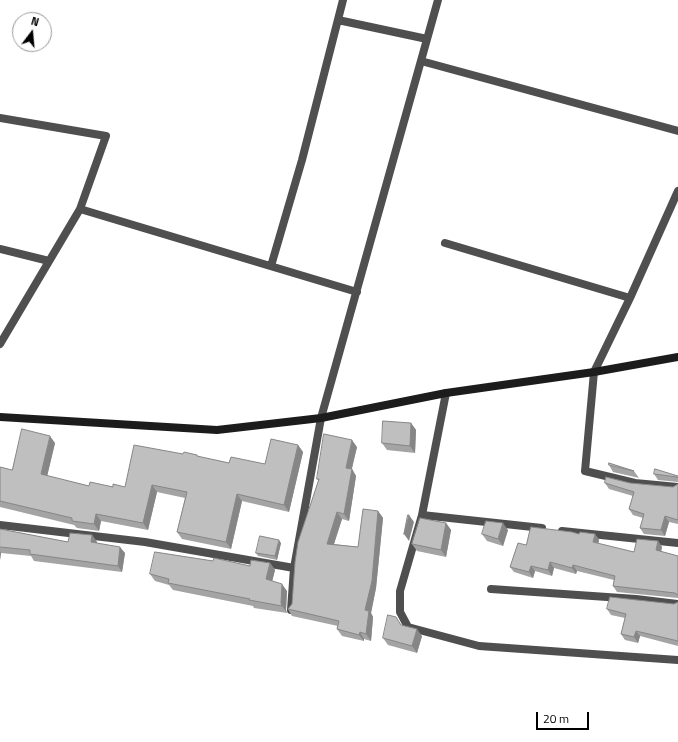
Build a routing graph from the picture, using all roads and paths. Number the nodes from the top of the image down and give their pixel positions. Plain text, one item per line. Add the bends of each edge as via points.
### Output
1 (343, 0) edge
2 (438, 0) edge
3 (338, 20) junction
4 (427, 39) junction
5 (421, 61) junction
6 (0, 118) edge
7 (678, 131) edge
8 (678, 190) edge
9 (80, 209) junction
10 (444, 243) dead end
11 (0, 249) edge
12 (49, 261) junction
13 (271, 266) junction
14 (357, 292) junction
15 (630, 298) junction
16 (0, 344) edge
17 (678, 357) edge
18 (594, 372) junction
19 (446, 393) junction
20 (0, 417) edge
21 (321, 418) junction
22 (678, 487) edge
23 (422, 515) junction
24 (0, 525) edge
25 (678, 544) edge
26 (294, 568) junction
27 (491, 589) dead end
28 (678, 604) edge
29 (291, 610) edge
30 (678, 660) edge

1 - 3 street
2 - 4 street
3 - 4 street
3 - 13 street via 302,160
4 - 5 street
5 - 7 street
5 - 14 street
6 - 9 street via 106,136
8 - 15 street
9 - 12 street
9 - 13 street
10 - 15 street
11 - 12 street
12 - 16 street
13 - 14 street
14 - 21 street
15 - 18 street
17 - 18 street
18 - 19 street
18 - 22 street via 585,471 635,483
19 - 21 street
19 - 23 street
20 - 21 street via 217,430
21 - 26 street
23 - 25 street
23 - 30 street via 400,591 400,612 408,627 479,646
24 - 26 street via 145,542
26 - 29 street
27 - 28 street

